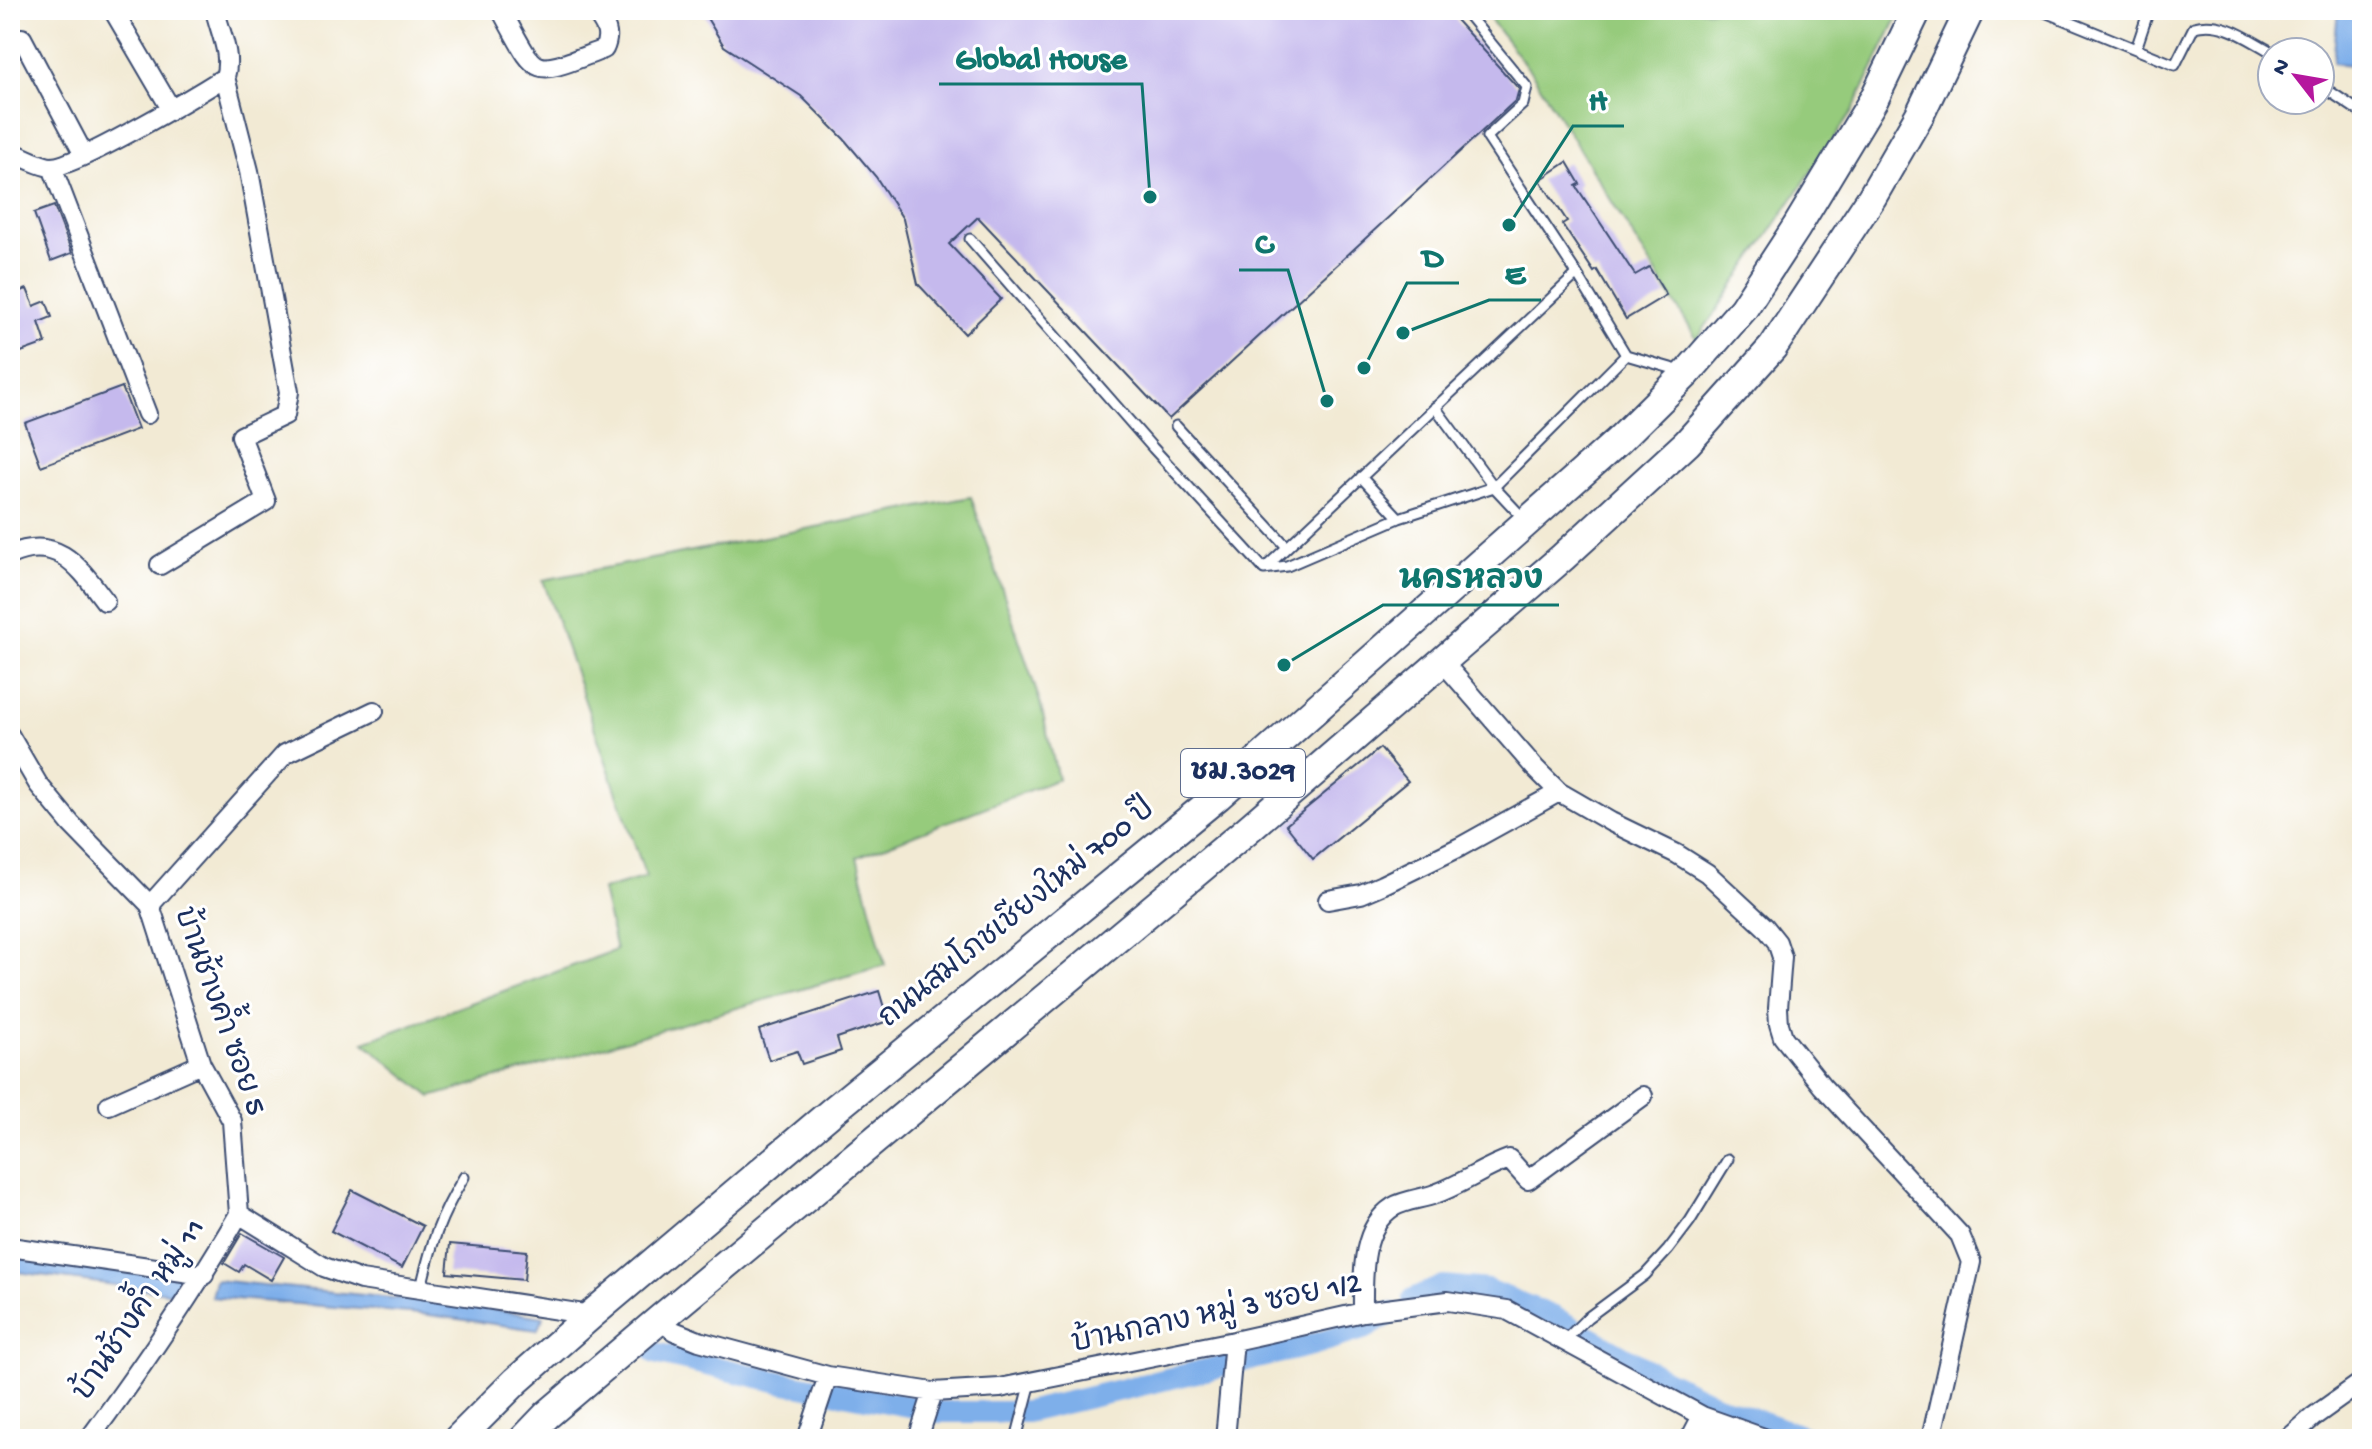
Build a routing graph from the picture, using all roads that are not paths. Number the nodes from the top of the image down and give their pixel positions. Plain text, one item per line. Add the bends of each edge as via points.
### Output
1 (113, 10) edge
2 (215, 10) edge
3 (501, 10) edge
4 (594, 10) edge
5 (1464, 10) edge
6 (1917, 10) edge
7 (1970, 10) edge
8 (2040, 10) edge
9 (2149, 10) edge
10 (22, 38) dead end
11 (2256, 44) edge
12 (2136, 49) junction
13 (225, 77) junction
14 (2336, 96) edge
15 (171, 109) junction
16 (2362, 113) edge
17 (10, 151) edge
18 (84, 155) junction
19 (52, 167) junction
20 (970, 239) dead end
21 (1577, 274) junction
22 (1626, 355) junction
23 (1687, 373) junction
24 (1435, 407) junction
25 (147, 414) dead end
26 (1176, 426) dead end
27 (1361, 477) junction
28 (1494, 487) junction
29 (1399, 518) junction
30 (1527, 522) junction
31 (1287, 547) junction
32 (10, 555) edge
33 (160, 565) dead end
34 (1264, 569) junction
35 (105, 601) dead end
36 (1442, 661) junction
37 (374, 711) dead end
38 (10, 736) edge
39 (1559, 792) junction
40 (1328, 900) dead end
41 (150, 905) junction
42 (201, 1064) junction
43 (1643, 1096) dead end
44 (109, 1105) dead end
45 (1728, 1159) dead end
46 (464, 1177) dead end
47 (239, 1214) junction
48 (10, 1247) edge
49 (204, 1275) junction
50 (421, 1288) junction
51 (1363, 1312) junction
52 (591, 1315) junction
53 (659, 1320) junction
54 (1568, 1337) junction
55 (1234, 1341) junction
56 (828, 1376) junction
57 (1031, 1382) junction
58 (2362, 1382) edge
59 (933, 1392) junction
60 (1702, 1416) junction
61 (1933, 1432) edge
62 (89, 1439) edge
63 (458, 1439) edge
64 (524, 1439) edge
65 (807, 1439) edge
66 (918, 1439) edge
67 (1016, 1439) edge
68 (1225, 1439) edge
69 (1690, 1439) edge
70 (1767, 1439) edge
71 (2288, 1439) edge

1 - 15 street
2 - 13 street via 228,54
3 - 4 street via 530,61 548,70 604,49 607,29
5 - 21 lane via 1527,87 1523,104 1487,137
6 - 23 main road, ถนนสมโภชเชียงใหม่ 700 ปี / ชม.3029 via 1874,99 1796,228 1743,309
7 - 36 main road, ชม.3029 via 1872,197 1773,347 1687,443
8 - 12 lane
9 - 12 lane
10 - 18 street
11 - 12 lane via 2207,23 2194,27 2175,65
13 - 15 street
13 - 33 street via 249,171 289,392 285,415 241,436 266,501
14 - 16 lane
15 - 18 street
17 - 19 street
18 - 19 street
19 - 25 street
20 - 34 lane
21 - 22 lane
21 - 24 lane
22 - 23 lane
22 - 28 lane
23 - 30 main road, ถนนสมโภชเชียงใหม่ 700 ปี / ชม.3029
24 - 27 lane
24 - 28 lane
26 - 31 lane
27 - 29 lane
27 - 31 lane
28 - 29 lane
28 - 30 lane
29 - 34 lane via 1287,566
30 - 52 main road, ถนนสมโภชเชียงใหม่ 700 ปี / ชม.3029 via 1218,796
31 - 34 lane
32 - 35 street via 34,549 63,554
36 - 39 street
36 - 53 main road, ชม.3029
37 - 41 street via 285,754
38 - 41 street, บ้านช้างค้ำ ซอย 5 via 38,784 71,824
39 - 40 street via 1382,885
39 - 61 street via 1707,873 1765,927 1782,957 1778,1008 1783,1037 1960,1235 1971,1262
41 - 42 street, บ้านช้างค้ำ ซอย 5
42 - 44 street
42 - 47 street, บ้านช้างค้ำ ซอย 5 via 232,1121
43 - 51 street via 1528,1180 1509,1159 1437,1194 1394,1206 1368,1243
45 - 54 lane via 1668,1250
46 - 50 lane via 432,1238
47 - 49 street, บ้านช้างค้ำ หมู่ 11
47 - 50 street via 324,1267 361,1280
48 - 49 street
49 - 62 street, บ้านช้างค้ำ หมู่ 11
50 - 52 street
51 - 54 street, บ้านกลาง หมู่ 3 ซอย 1/2 via 1448,1301 1507,1310
51 - 55 street, บ้านกลาง หมู่ 3 ซอย 1/2
52 - 63 main road, ถนนสมโภชเชียงใหม่ 700 ปี / ชม.3029
53 - 56 street, บ้านกลาง หมู่ 3 ซอย 1/2 via 699,1341
53 - 64 main road, ชม.3029
54 - 60 street, บ้านกลาง หมู่ 3 ซอย 1/2
55 - 57 street, บ้านกลาง หมู่ 3 ซอย 1/2
55 - 68 street
56 - 59 street, บ้านกลาง หมู่ 3 ซอย 1/2
56 - 65 street
57 - 59 street, บ้านกลาง หมู่ 3 ซอย 1/2
57 - 67 lane
58 - 71 street
59 - 66 street
60 - 69 street
60 - 70 street, บ้านกลาง หมู่ 3 ซอย 1/2

